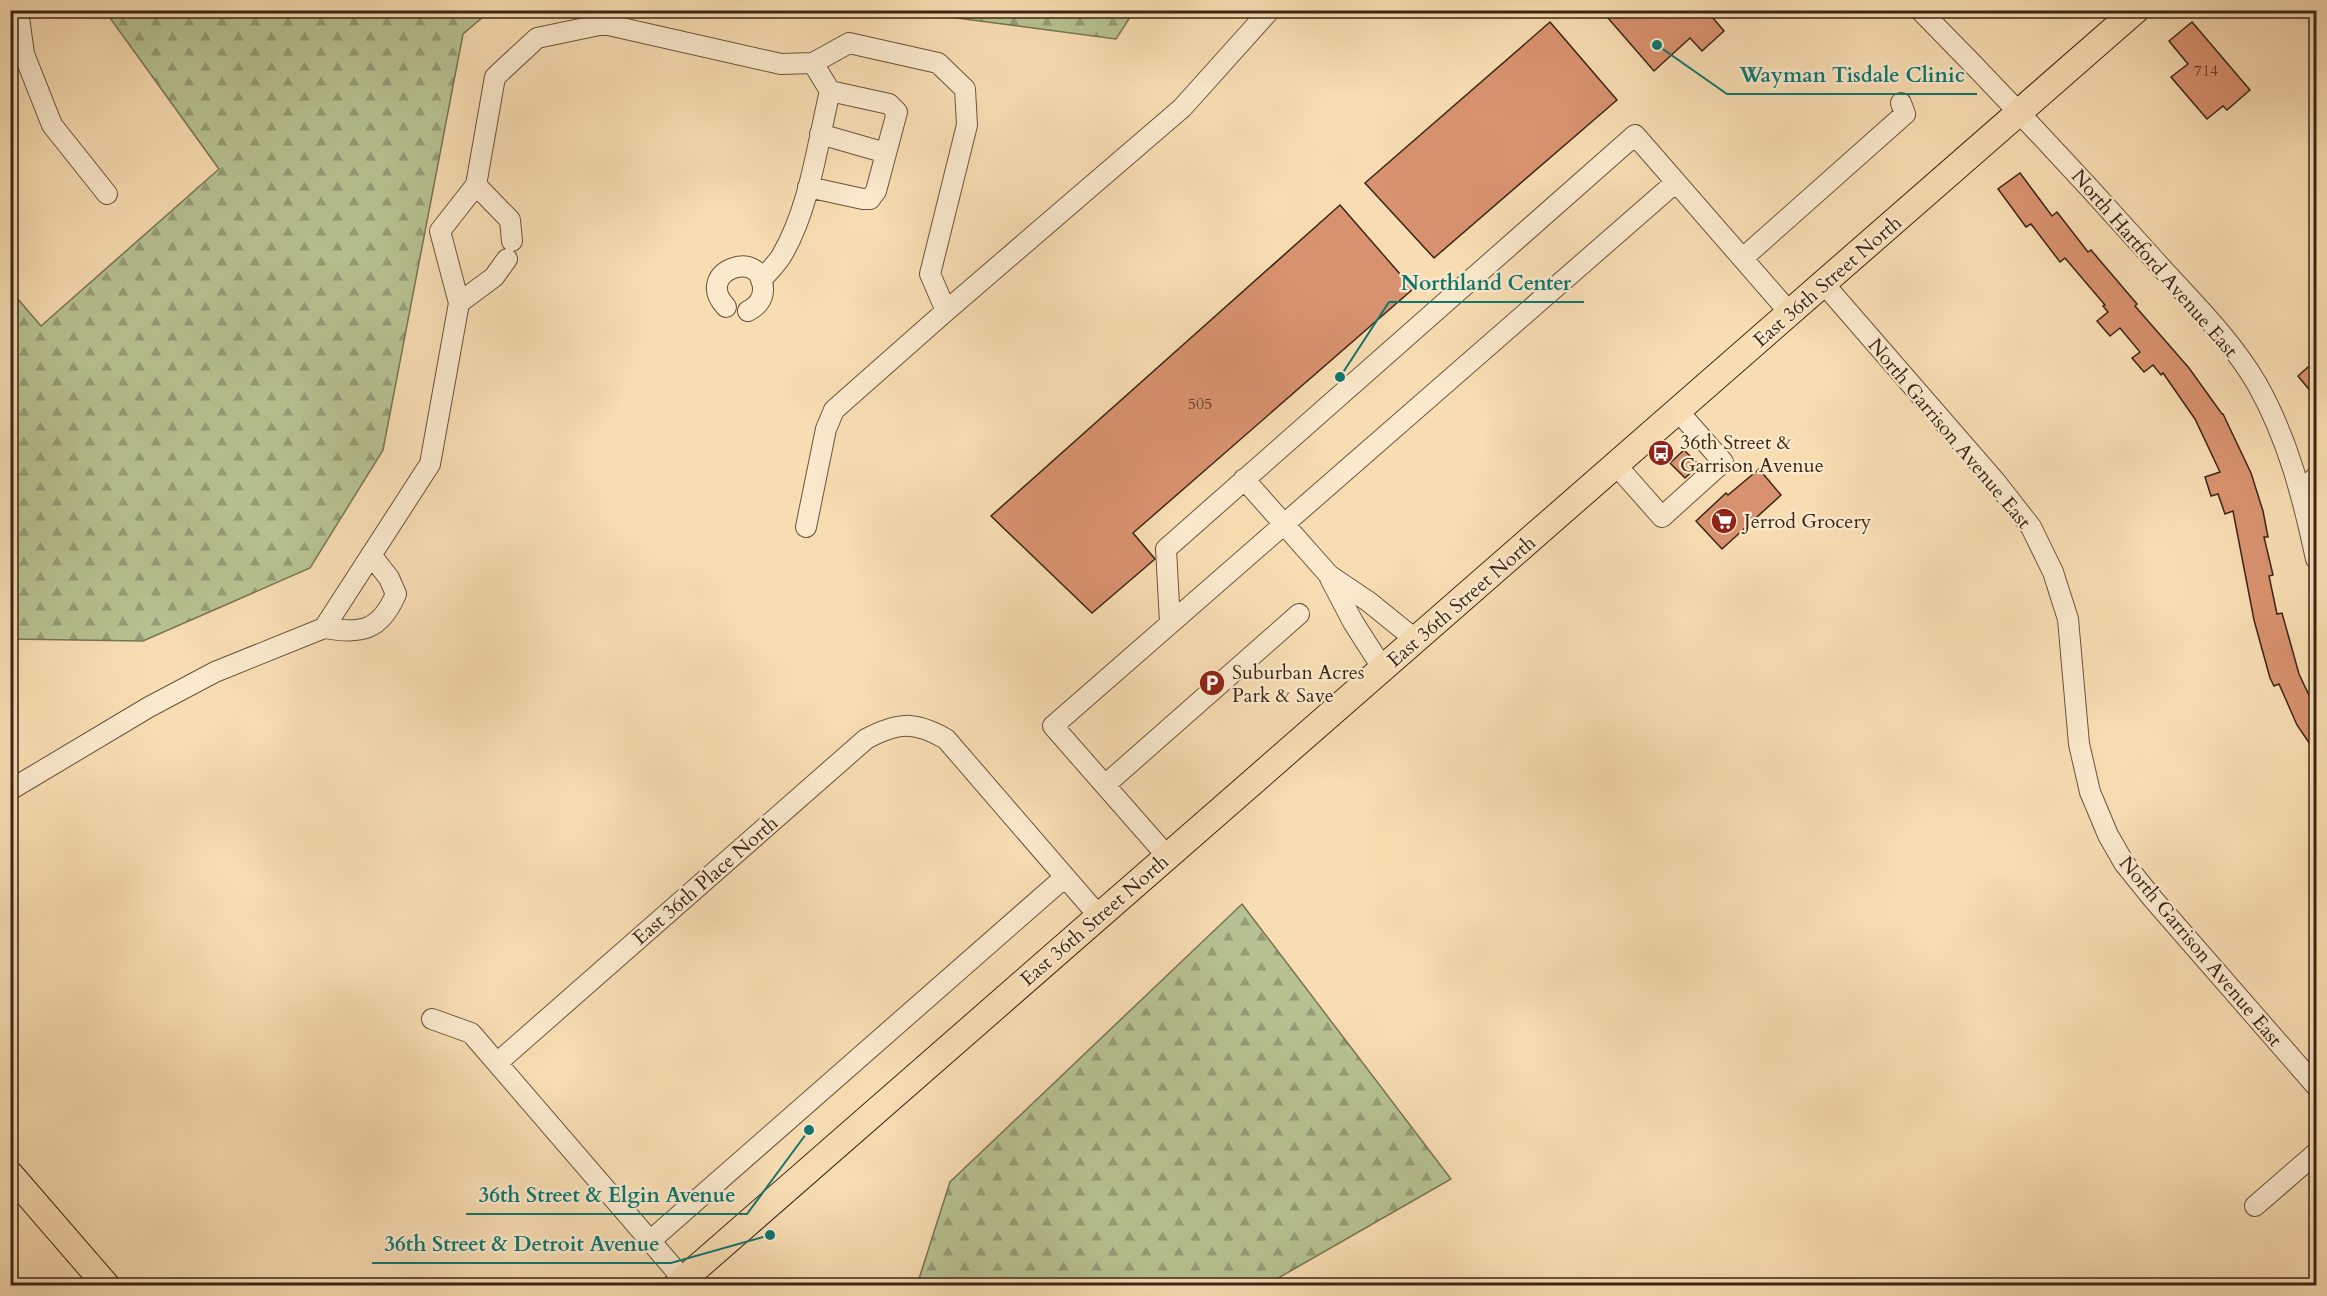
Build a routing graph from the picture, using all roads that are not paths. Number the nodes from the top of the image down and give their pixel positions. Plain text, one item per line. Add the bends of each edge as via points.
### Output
1 (18, 10) edge
2 (1270, 10) edge
3 (1920, 10) edge
4 (2136, 10) edge
5 (813, 63) junction
6 (830, 91) junction
7 (1901, 104) dead end
8 (2020, 112) junction
9 (820, 134) junction
10 (886, 153) junction
11 (1676, 182) junction
12 (476, 185) junction
13 (808, 187) junction
14 (107, 194) dead end
15 (1743, 258) junction
16 (762, 279) junction
17 (1824, 284) junction
18 (459, 303) junction
19 (726, 307) dead end
20 (748, 311) dead end
21 (946, 311) junction
22 (1790, 313) junction
23 (1678, 411) junction
24 (1616, 465) junction
25 (2316, 477) edge
26 (1244, 479) junction
27 (2301, 491) junction
28 (1284, 525) junction
29 (806, 527) dead end
30 (371, 555) junction
31 (2316, 559) edge
32 (1329, 575) junction
33 (1299, 614) dead end
34 (1170, 623) junction
35 (324, 628) junction
36 (1416, 640) junction
37 (1383, 669) junction
38 (1105, 785) junction
39 (10, 790) edge
40 (1167, 856) junction
41 (1065, 878) junction
42 (1098, 915) junction
43 (432, 1019) dead end
44 (497, 1063) junction
45 (2316, 1086) edge
46 (2316, 1153) edge
47 (10, 1174) edge
48 (2255, 1206) dead end
49 (650, 1241) junction
50 (680, 1282) edge
51 (107, 1286) edge

1 - 14 street via 24,54 52,125
2 - 21 street via 1182,108
3 - 8 street, North Hartford Avenue East
4 - 8 main road, East 36th Street North
5 - 6 street
5 - 12 street via 781,64 604,24 537,38 495,76
5 - 21 street via 849,43 938,63 965,88 967,124 930,274
6 - 9 street
6 - 10 street via 888,104 897,112
7 - 15 street via 1905,114
8 - 17 main road, East 36th Street North
8 - 27 street, North Hartford Avenue East via 2240,358 2277,424
9 - 10 street
9 - 13 street
10 - 13 street via 870,199
11 - 15 street
11 - 26 street via 1635,135
11 - 28 street
12 - 18 street via 440,231
12 - 18 street via 510,220 509,250 494,278
13 - 16 street via 786,248
15 - 22 street
16 - 19 street via 751,268 729,269 717,288
16 - 20 street via 760,302
17 - 22 main road, East 36th Street North
17 - 45 street, North Garrison Avenue East via 2031,527 2053,572 2068,619 2079,744 2090,792 2108,835 2124,863 2153,899
18 - 30 street via 430,465
21 - 29 street via 834,410 826,429
22 - 23 main road, East 36th Street North
23 - 24 main road, East 36th Street North
23 - 24 street via 1724,462 1662,517
24 - 36 main road, East 36th Street North
25 - 27 street
26 - 28 street
26 - 34 street via 1166,549
27 - 31 street, North Hartford Avenue East
28 - 32 street
28 - 34 street
30 - 35 street
30 - 35 street via 396,594 388,613 373,626 348,632
32 - 36 street
32 - 37 street
33 - 38 street
34 - 38 street via 1053,726
35 - 39 street via 206,677
36 - 37 main road, East 36th Street North
37 - 40 main road, East 36th Street North
38 - 40 street
40 - 42 main road, East 36th Street North
41 - 42 street
41 - 44 street, East 36th Place North via 946,739 927,728 887,728 866,739
41 - 49 street
42 - 50 main road, East 36th Street North
43 - 44 street via 471,1034
44 - 49 street
46 - 48 street
47 - 51 main road
49 - 50 street

